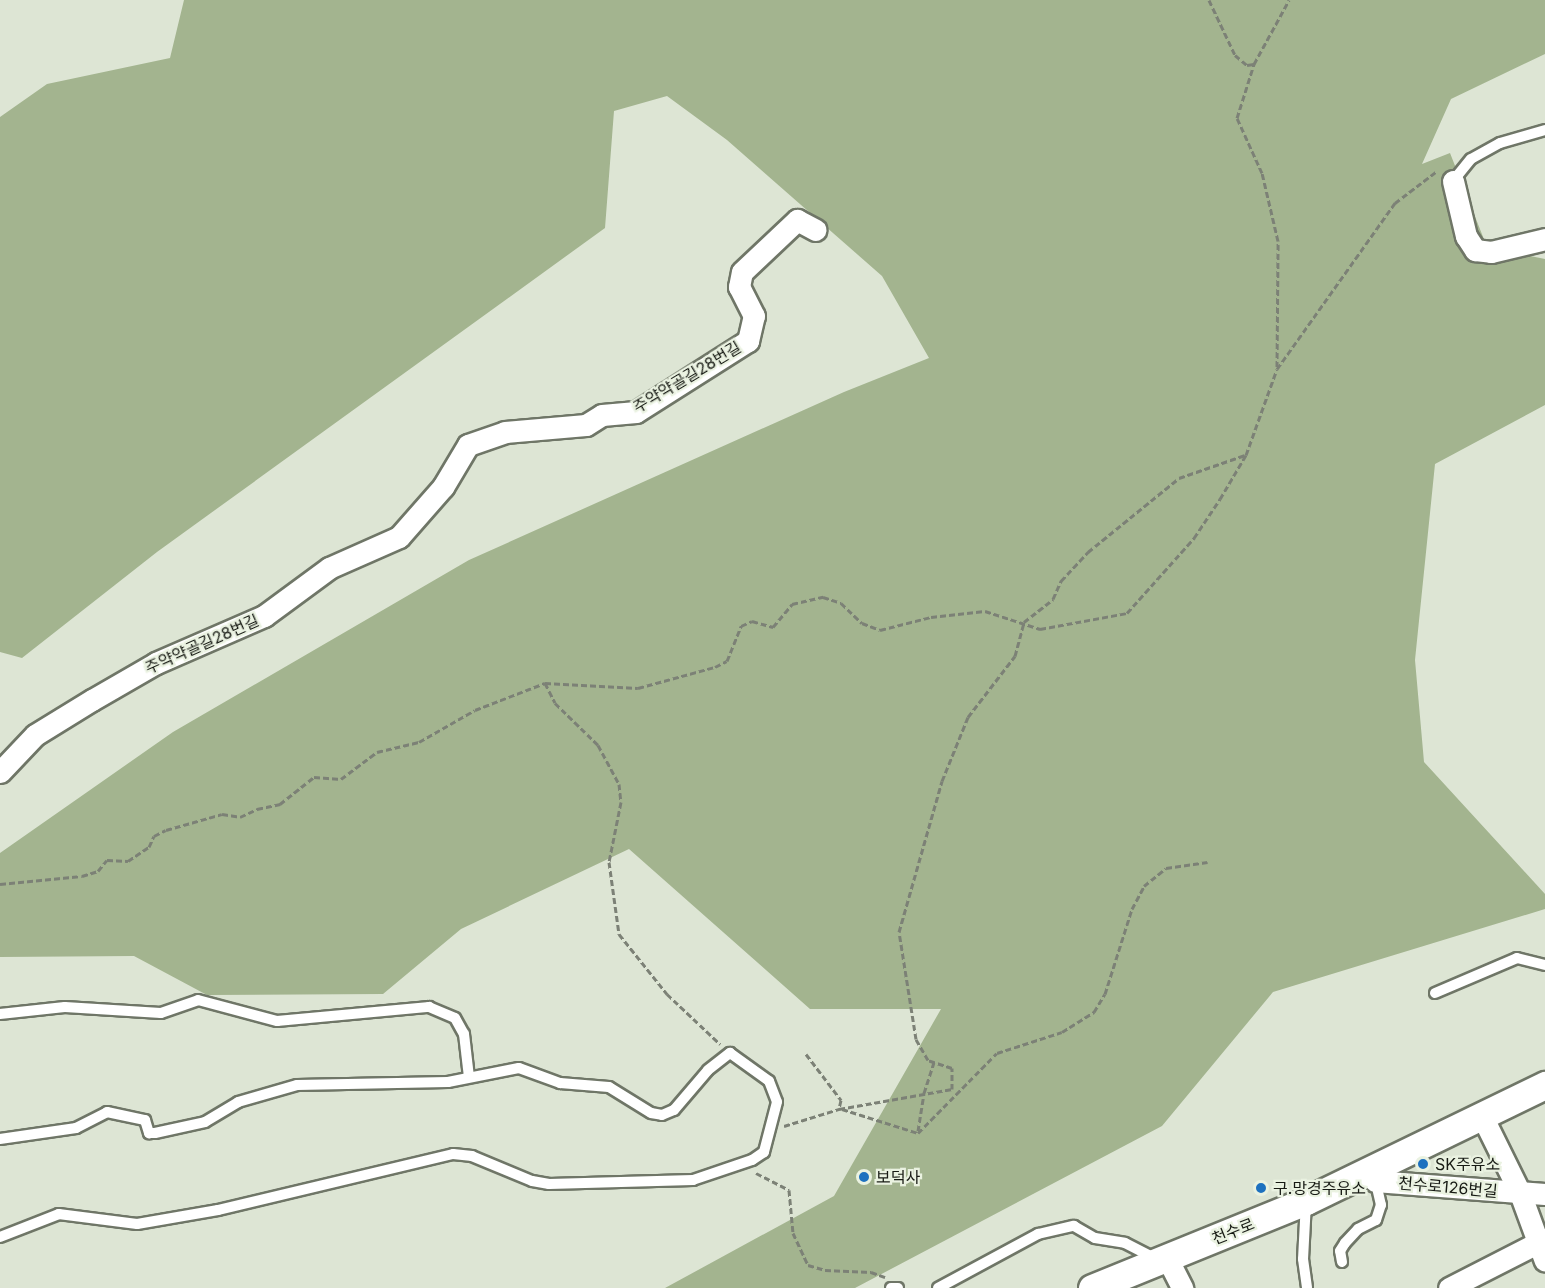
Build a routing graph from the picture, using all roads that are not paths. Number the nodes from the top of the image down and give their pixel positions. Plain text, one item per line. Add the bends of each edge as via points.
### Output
1 (1545, 130) edge
2 (1453, 181) joint
3 (816, 230) dead end
4 (1545, 239) edge
5 (0, 772) edge
6 (1545, 965) edge
7 (1435, 993) dead end
8 (0, 1014) edge
9 (469, 1077) junction
10 (1545, 1085) edge
11 (1482, 1116) junction
12 (0, 1139) edge
13 (1373, 1174) junction
14 (1520, 1193) junction
15 (1545, 1194) edge
16 (1306, 1201) junction
17 (0, 1237) edge
18 (1542, 1240) edge
19 (1164, 1259) junction
20 (1545, 1261) edge
21 (1342, 1262) dead end
22 (938, 1288) edge
23 (1092, 1288) edge
24 (1182, 1288) edge
25 (1307, 1288) edge
26 (1449, 1288) edge

1 - 2 lane via 1500,143 1471,159
2 - 4 street via 1466,236 1475,250 1491,252
3 - 5 street, 주약약골길28번길 via 797,220 742,272 739,287 754,316 748,341 636,412 602,415 586,425 506,432 468,445 443,488 399,537 329,568 264,616 156,663 92,700 35,735
6 - 7 lane via 1517,958
8 - 9 lane via 65,1007 161,1013 198,1000 278,1021 429,1006 454,1018 464,1034
9 - 12 lane via 448,1082 297,1085 238,1102 205,1122 155,1133 149,1133 145,1120 107,1112 76,1128
9 - 17 lane via 519,1068 560,1083 609,1087 651,1113 662,1115 674,1110 708,1070 730,1053 769,1081 777,1102 764,1152 752,1160 693,1180 549,1184 472,1156 453,1154 218,1210 137,1224 59,1214
10 - 11 street, 천수로
11 - 13 street, 천수로
11 - 14 street, 천수로126번길
13 - 14 street, 천수로126번길
13 - 16 street, 천수로
13 - 21 lane via 1381,1206 1376,1220 1358,1229 1345,1243 1340,1251
14 - 15 street
14 - 18 street, 천수로126번길
16 - 19 street, 천수로
16 - 25 lane via 1303,1259
18 - 20 street, 천수로126번길
18 - 26 street
19 - 22 lane via 1125,1243 1095,1238 1074,1226 1038,1234
19 - 23 street, 천수로
19 - 24 street

